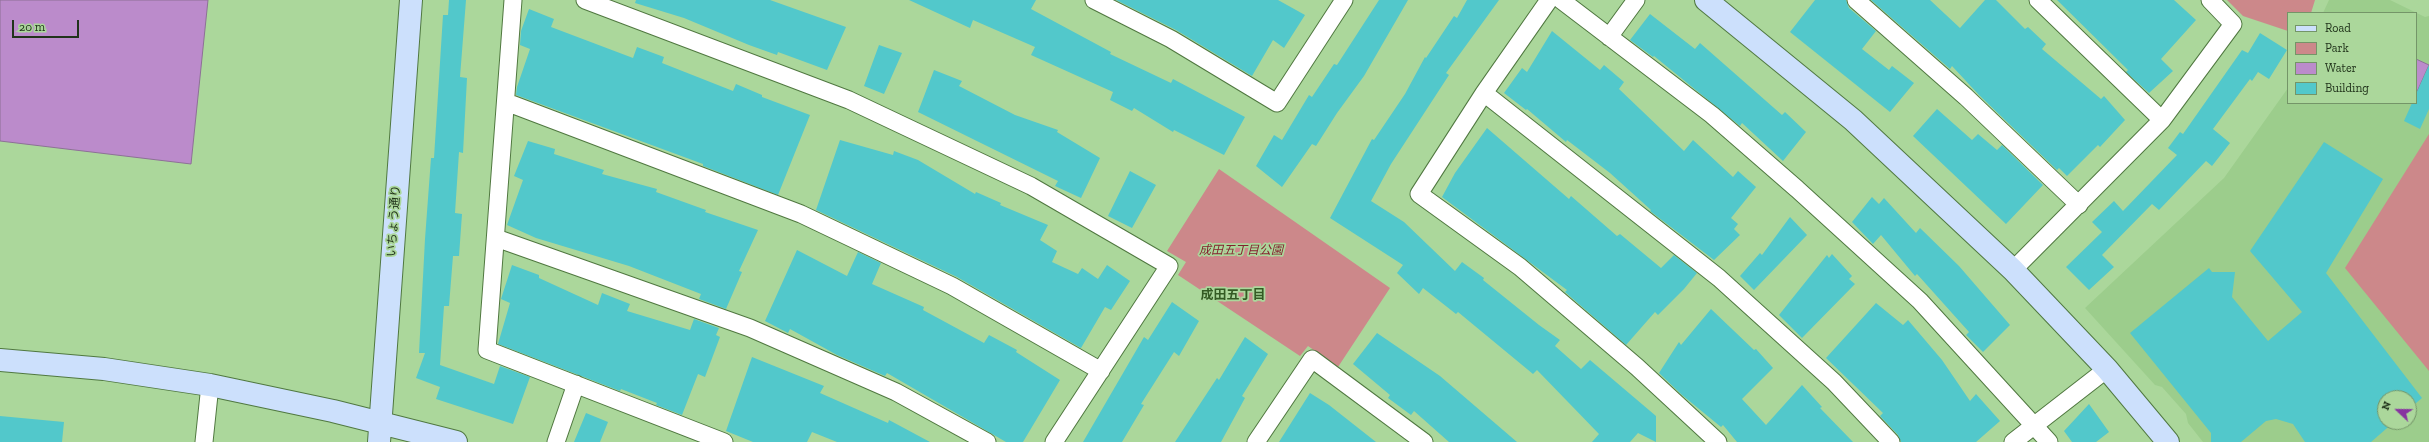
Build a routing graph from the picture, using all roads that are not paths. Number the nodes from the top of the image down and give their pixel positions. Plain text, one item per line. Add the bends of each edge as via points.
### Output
1 (411, 0) edge
2 (513, 0) edge
3 (585, 0) edge
4 (1094, 0) edge
5 (1549, 0) edge
6 (1561, 0) edge
7 (1636, 0) edge
8 (1706, 0) edge
9 (1856, 0) edge
10 (2038, 0) edge
11 (2210, 0) edge
12 (1341, 1) edge
13 (1609, 37) junction
14 (1484, 93) junction
15 (506, 102) junction
16 (2162, 120) junction
17 (2079, 205) junction
18 (496, 238) junction
19 (2013, 270) junction
20 (0, 360) edge
21 (2106, 369) junction
22 (1101, 371) junction
23 (576, 384) junction
24 (210, 385) junction
25 (2035, 425) junction
26 (380, 432) edge
27 (204, 442) edge
28 (456, 442) edge
29 (556, 442) edge
30 (724, 442) edge
31 (987, 442) edge
32 (1054, 442) edge
33 (1256, 442) edge
34 (1424, 442) edge
35 (1718, 442) edge
36 (1891, 442) edge
37 (2013, 442) edge
38 (2049, 442) edge
39 (2168, 442) edge

1 - 26 street, いちょう通り
2 - 15 street
3 - 22 street via 849,100 1031,186 1169,266
4 - 12 street via 1170,39 1277,103
5 - 14 street
6 - 13 street
7 - 13 street
8 - 19 street via 1853,120
9 - 17 street via 1966,97
10 - 16 street
11 - 16 street via 2233,24
13 - 25 street via 1712,115 1920,301
14 - 35 street via 1419,194 1520,267
14 - 36 street via 1719,278 1834,382
15 - 18 street
15 - 22 street via 801,214 952,286
16 - 17 street
17 - 19 street
18 - 23 street via 487,350
18 - 31 street via 750,328 896,392
19 - 21 street
20 - 24 street via 104,368
21 - 25 street
21 - 39 street
22 - 32 street
23 - 29 street
23 - 30 street
24 - 26 street
24 - 27 street
25 - 37 street
25 - 38 street
26 - 28 street
33 - 34 street via 1312,359

